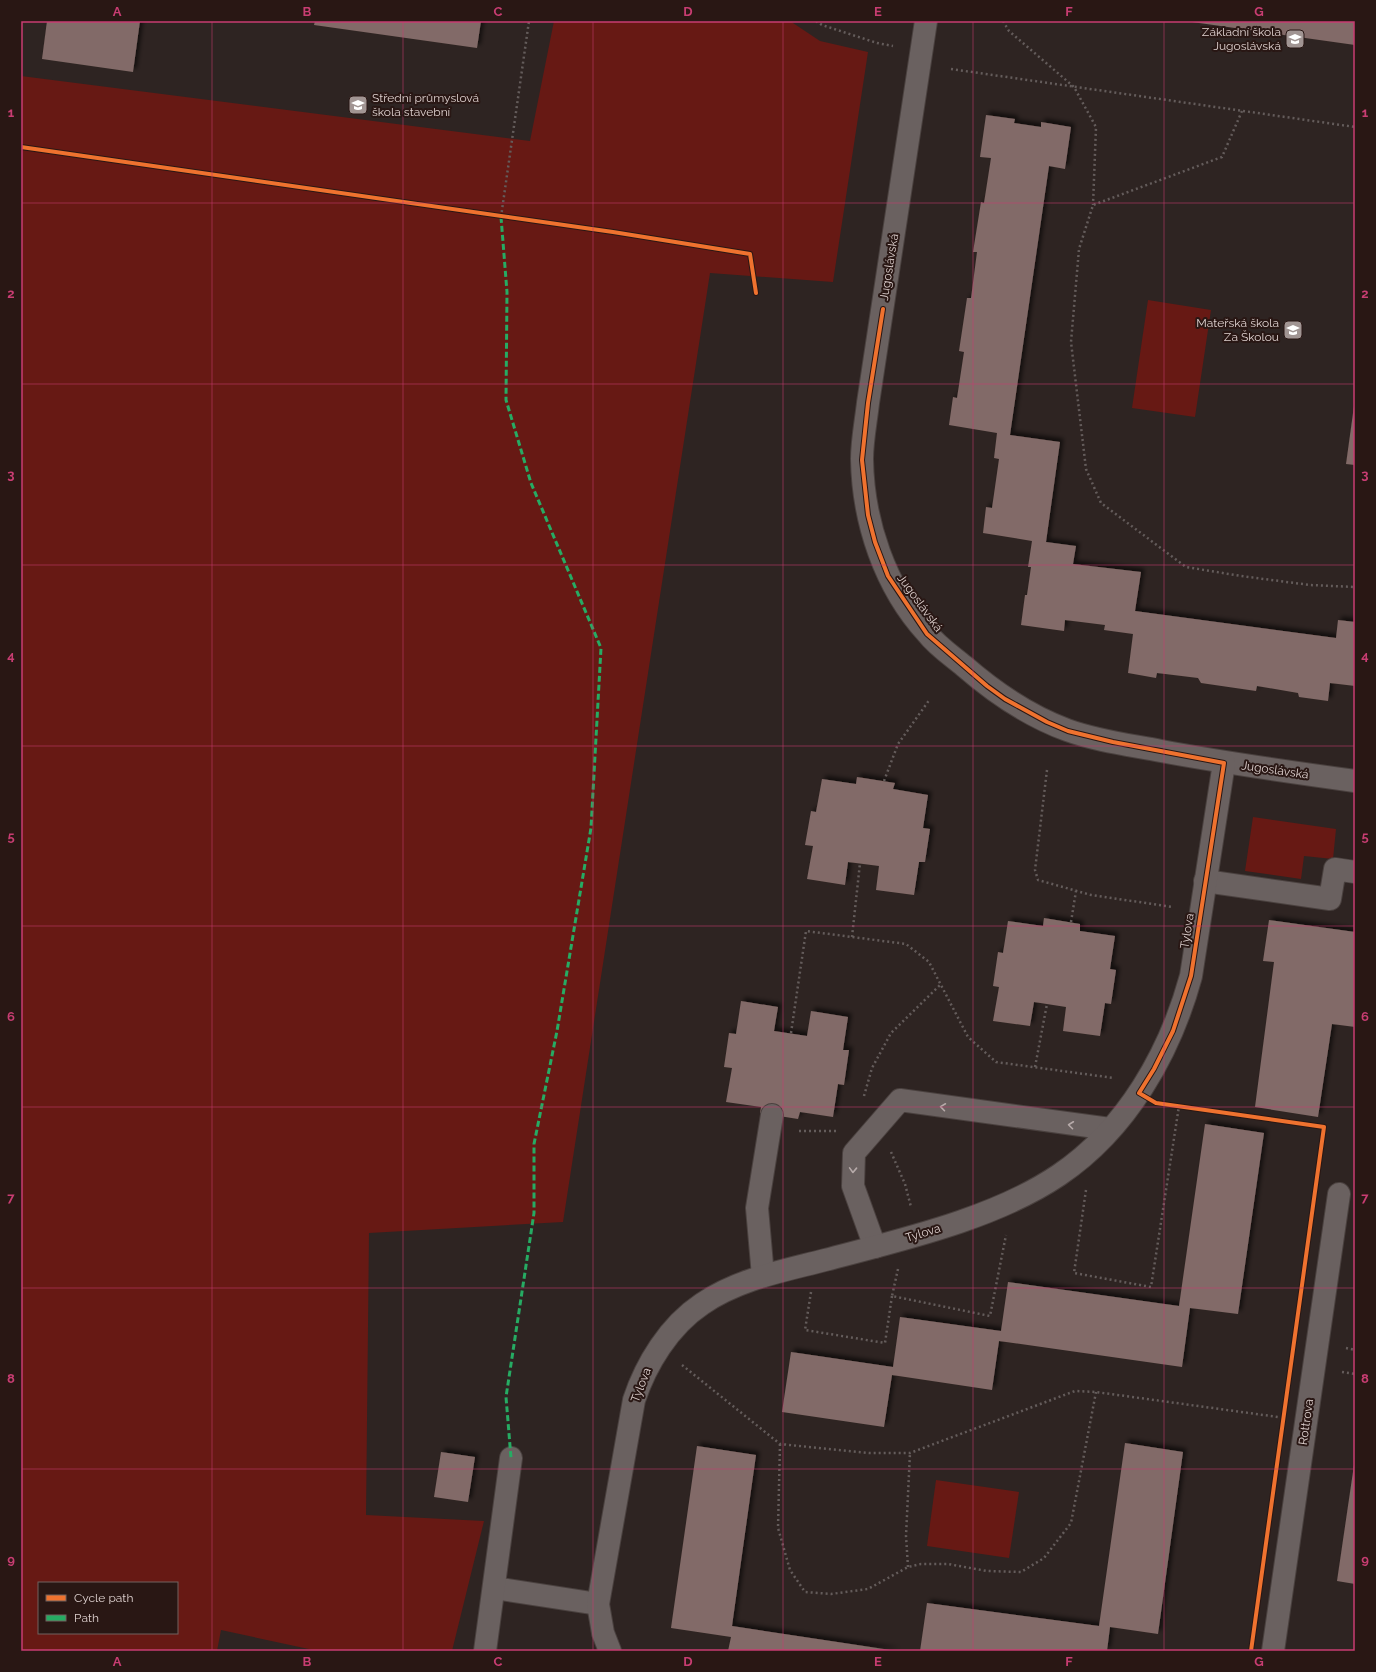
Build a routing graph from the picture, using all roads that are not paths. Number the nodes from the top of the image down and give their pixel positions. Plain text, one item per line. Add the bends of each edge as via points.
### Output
1 (926, 21) edge
2 (1224, 763) junction
3 (1355, 781) edge
4 (1355, 872) edge
5 (1205, 881) junction
6 (771, 1123) road end
7 (1110, 1129) junction
8 (1339, 1194) dead end
9 (875, 1247) junction
10 (763, 1276) junction
11 (511, 1458) dead end
12 (494, 1588) junction
13 (598, 1604) junction
14 (485, 1651) edge
15 (610, 1651) edge
16 (1273, 1651) edge

1 - 2 street, Jugoslávská via 868,403 862,460 868,515 888,576 927,634 987,686 1046,722 1068,731 1114,742
2 - 3 street, Jugoslávská
2 - 5 street, Tylova
4 - 5 street via 1335,868 1330,899
5 - 7 street, Tylova via 1191,976 1183,1003 1164,1050 1139,1093
6 - 10 street via 758,1208
7 - 9 street, Tylova via 1075,1164 1018,1198 965,1219
7 -> 9 street via 900,1100 854,1153 853,1186
8 - 16 street, Rottrova
9 - 10 street, Tylova
10 - 13 street, Tylova via 726,1290 702,1304 680,1322 641,1379 634,1400
11 - 12 street
12 - 13 street
12 - 14 street
13 - 15 street, Tylova via 603,1633

